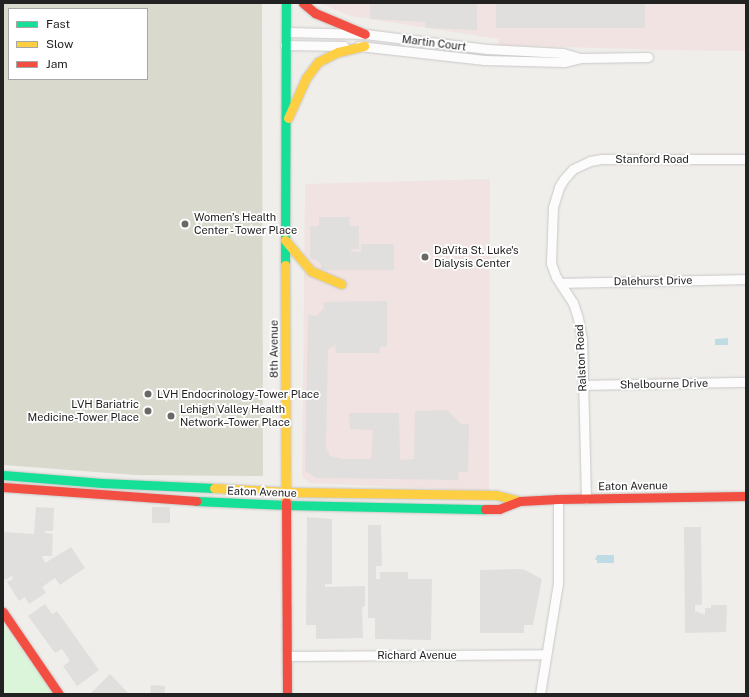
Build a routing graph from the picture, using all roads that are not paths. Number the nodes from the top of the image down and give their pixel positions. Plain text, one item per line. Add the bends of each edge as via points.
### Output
1 (286, 3) edge
2 (303, 3) edge
3 (286, 32) junction
4 (365, 34) junction
5 (285, 45) junction
6 (364, 46) junction
7 (648, 57) dead end
8 (582, 58) junction
9 (285, 124) junction
10 (746, 159) edge
11 (564, 179) joint
12 (285, 240) junction
13 (746, 279) edge
14 (561, 283) junction
15 (341, 284) dead end
16 (746, 382) edge
17 (583, 385) junction
18 (3, 475) edge
19 (3, 487) edge
20 (287, 492) junction
21 (746, 496) edge
22 (558, 499) junction
23 (586, 499) junction
24 (520, 501) junction
25 (287, 505) junction
26 (3, 612) edge
27 (546, 654) junction
28 (288, 656) junction
29 (59, 694) edge
30 (287, 694) edge
31 (540, 694) edge

1 - 3 street, 8th Avenue
2 - 4 street via 315,13
3 - 4 street, Martin Court
3 - 5 street, 8th Avenue
4 - 8 street, Martin Court via 487,49 563,53
5 - 6 street, Martin Court
5 - 9 street, 8th Avenue
6 - 8 street, Martin Court via 484,60 564,62
6 - 9 street via 338,52 318,62 306,78
7 - 8 street, Martin Court
9 - 12 street, 8th Avenue
10 - 11 street, Stanford Road via 602,159 581,164
11 - 14 street, Ralston Road via 555,196 553,207 551,263 552,270
12 - 15 street via 311,271
12 - 20 street, 8th Avenue
13 - 14 street, Dalehurst Drive
14 - 17 street, Ralston Road via 578,318
16 - 17 street, Shelbourne Drive
17 - 23 street, Ralston Road
18 - 20 street, Eaton Avenue via 102,483
19 - 25 street, Eaton Avenue
20 - 24 street, Eaton Avenue via 496,495
20 - 25 street, 8th Avenue
21 - 23 street, Eaton Avenue
22 - 23 street, Eaton Avenue
22 - 24 street, Eaton Avenue
22 - 27 street via 558,583
24 - 25 street, Eaton Avenue via 499,509
25 - 28 street, 8th Avenue
26 - 29 street
27 - 28 street, Richard Avenue
27 - 31 street
28 - 30 street, 8th Avenue

